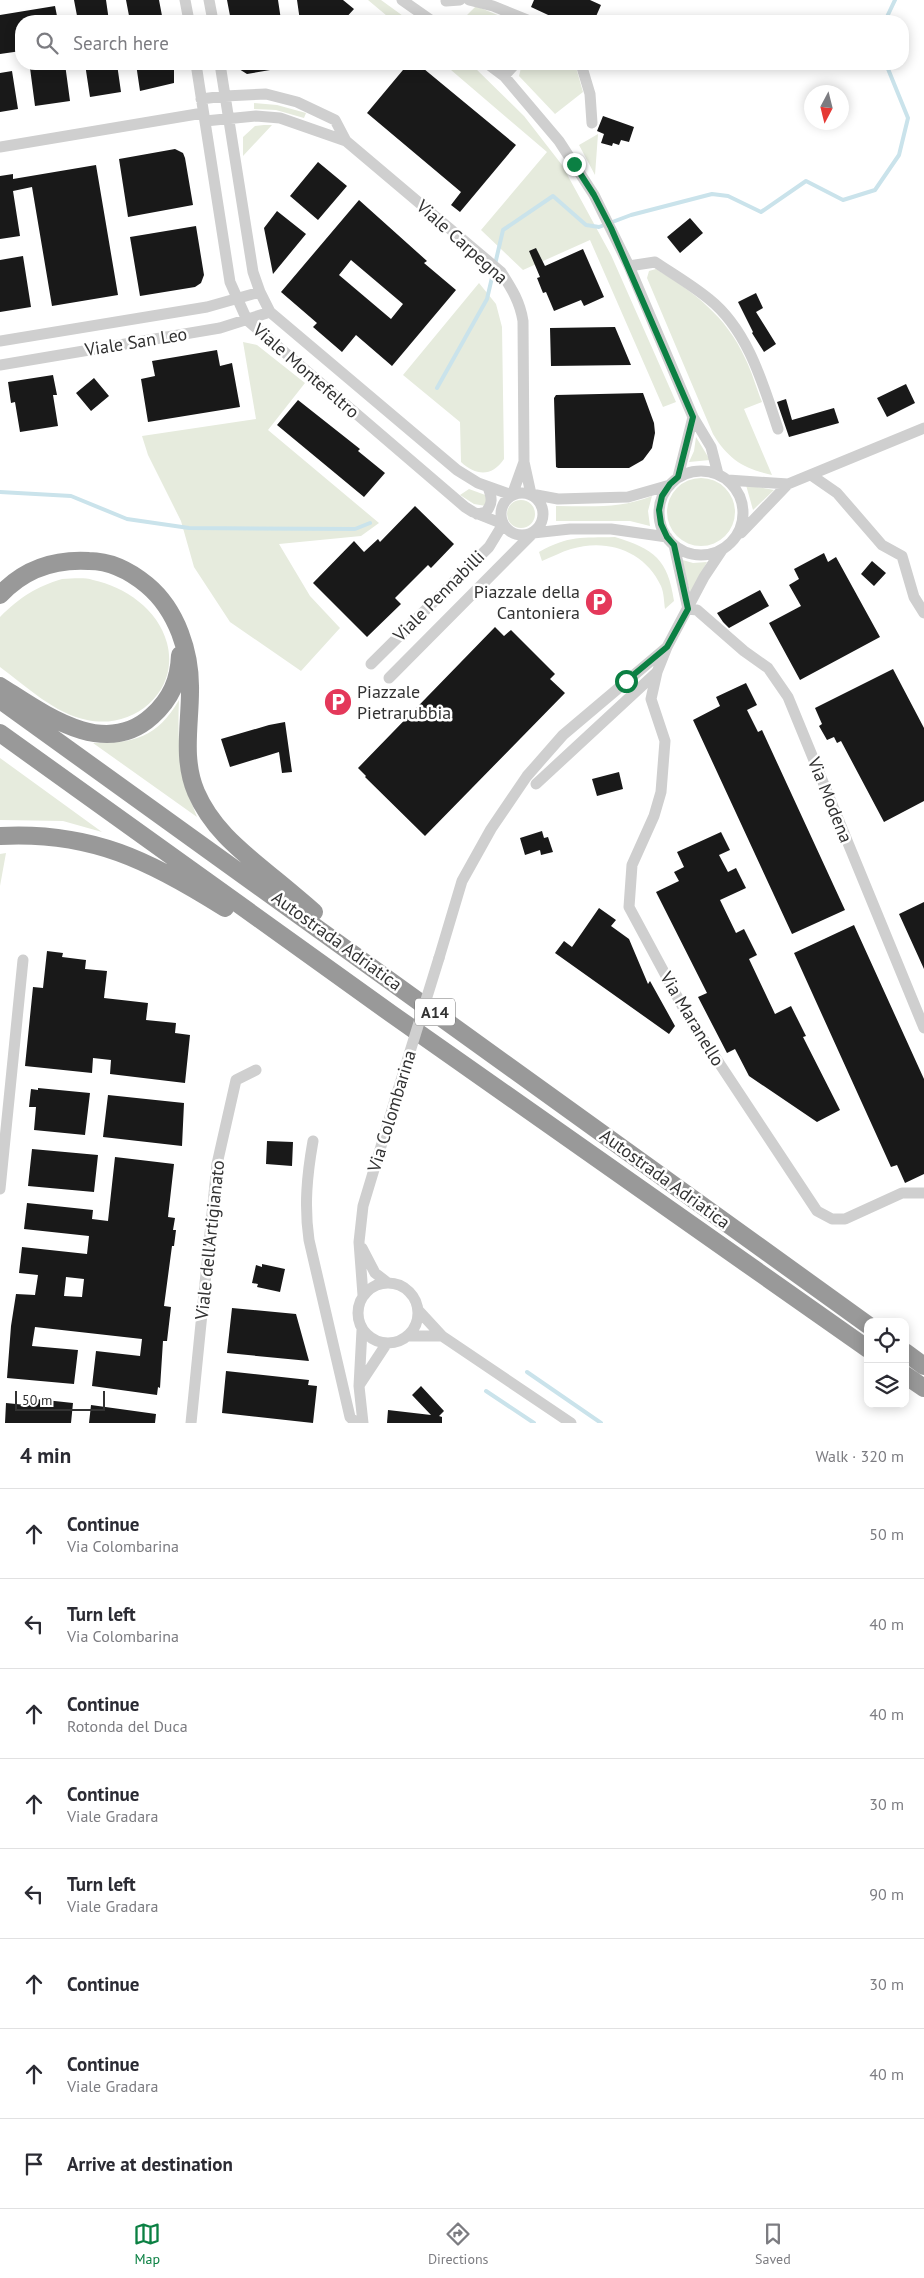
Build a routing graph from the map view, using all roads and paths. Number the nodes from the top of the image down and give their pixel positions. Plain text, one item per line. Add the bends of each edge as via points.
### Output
1 (185, 0) edge
2 (209, 0) edge
3 (460, 0) edge
4 (469, 0) edge
5 (446, 1) edge
6 (407, 3) edge
7 (188, 15) edge
8 (212, 15) edge
9 (424, 15) edge
10 (515, 15) edge
11 (197, 70) edge
12 (221, 70) edge
13 (496, 70) edge
14 (510, 70) edge
15 (584, 70) edge
16 (504, 76) junction
17 (225, 96) junction
18 (201, 99) junction
19 (204, 117) junction
20 (229, 118) junction
21 (592, 124) dead end
22 (346, 141) junction
23 (0, 146) edge
24 (629, 266) junction
25 (260, 292) junction
26 (237, 298) junction
27 (270, 312) junction
28 (247, 320) junction
29 (0, 341) edge
30 (0, 365) edge
31 (693, 417) junction
32 (924, 428) edge
33 (778, 430) dead end
34 (524, 462) junction
35 (811, 475) junction
36 (723, 477) junction
37 (674, 481) junction
38 (788, 484) junction
39 (488, 487) junction
40 (531, 494) junction
41 (512, 495) junction
42 (477, 514) junction
43 (503, 524) junction
44 (533, 533) junction
45 (671, 541) junction
46 (733, 541) junction
47 (722, 550) junction
48 (0, 594) edge
49 (688, 609) junction
50 (924, 613) edge
51 (181, 637) junction
52 (667, 647) junction
53 (371, 664) dead end
54 (657, 672) junction
55 (389, 678) dead end
56 (0, 686) edge
57 (651, 699) joint
58 (0, 700) edge
59 (0, 733) edge
60 (536, 784) dead end
61 (0, 836) edge
62 (23, 960) dead end
63 (410, 994) junction
64 (920, 1007) edge
65 (393, 1016) junction
66 (924, 1028) edge
67 (256, 1070) dead end
68 (313, 1141) dead end
69 (0, 1189) edge
70 (924, 1193) edge
71 (358, 1242) junction
72 (388, 1282) junction
73 (363, 1295) junction
74 (418, 1310) junction
75 (864, 1322) edge
76 (362, 1330) junction
77 (407, 1336) junction
78 (442, 1336) junction
79 (387, 1344) junction
80 (864, 1346) edge
81 (909, 1355) edge
82 (924, 1366) edge
83 (909, 1378) edge
84 (359, 1386) junction
85 (924, 1388) edge
86 (191, 1423) edge
87 (356, 1423) edge
88 (363, 1423) edge
89 (571, 1423) edge

1 - 7 street
2 - 8 street
3 - 5 street
4 - 10 street
6 - 9 street
11 - 18 street, Viale Montefeltro
12 - 17 street, Viale Montefeltro
13 - 16 street
14 - 16 street
15 - 21 street via 590,94
16 - 24 street via 559,141 594,195
17 - 18 street, Viale Carpegna
17 - 20 street, Viale Montefeltro
17 - 22 street, Viale Carpegna via 266,94 297,102 335,120
18 - 19 street, Viale Montefeltro
19 - 20 street, Viale Carpegna
19 - 23 street
19 - 26 street, Viale Montefeltro via 230,282
20 - 22 street, Viale Carpegna via 280,118
20 - 25 street, Viale Montefeltro via 253,272
22 - 34 street, Viale Carpegna via 488,260 501,272 517,297 523,321
24 - 31 street
24 - 33 street via 655,262 710,299 730,320 763,384
25 - 26 street, Viale San Leo
25 - 27 street, Viale Montefeltro
26 - 28 street, Viale Montefeltro
26 - 29 street, Viale San Leo via 207,306
27 - 28 street, Viale San Leo
27 - 39 street, Viale Montefeltro via 457,470
28 - 30 street, Viale San Leo via 220,328
28 - 42 street, Viale Montefeltro
31 - 36 street via 711,447
31 - 37 street
32 - 35 street
34 - 40 street, Viale Carpegna
34 - 41 street, Viale Carpegna
35 - 38 street
35 - 50 street via 837,493 882,545 902,556 914,597
36 - 37 street via 704,470 691,472
36 - 38 street
36 - 46 street via 737,490 743,503 742,523
37 - 40 street via 628,497 558,499
37 - 45 street via 662,496 659,510 661,524
38 - 46 street
39 - 41 street, Viale Montefeltro
39 - 42 street via 491,506 486,512
40 - 41 street
40 - 44 street via 544,510 542,523
41 - 43 street via 501,511
42 - 43 street, Viale Montefeltro
43 - 44 street via 513,534
43 - 53 street, Viale Pennabilli via 489,547
44 - 45 street via 570,528 611,529
44 - 55 street, Viale Pennabilli
45 - 47 street via 685,552 697,555
45 - 49 street
46 - 47 street
47 - 49 street, Via Colombarina
48 - 51 highway via 22,575 48,564 72,560 97,561 120,567 153,590 170,612
49 - 52 street, Via Colombarina
49 - 64 street, Via Modena via 698,610 768,668 788,697
51 - 56 highway via 180,664 172,692 145,723 129,730 95,734 78,729 45,714
51 - 63 highway via 189,664 187,730 190,772 210,817 230,842
52 - 54 street, Via Colombarina
52 - 71 street, Via Colombarina, bridge via 564,734 527,776 491,829 462,881 363,1206
54 - 57 street, Via Colombarina
54 - 60 street, Via Colombarina
57 - 70 street, Via Maranello via 665,741 661,792 632,865 629,907 686,1013 817,1211 832,1219 845,1220 902,1194
58 - 63 highway, Autostrada Adriatica / A14
59 - 65 highway, Autostrada Adriatica / A14
61 - 65 highway via 80,840 134,857 186,883
62 - 69 street
63 - 75 highway, Autostrada Adriatica / A14
64 - 66 street, Via Modena
65 - 80 highway, Autostrada Adriatica / A14
67 - 86 street, Viale dell'Artigianato via 236,1080 217,1164
68 - 87 street via 305,1214 350,1417
71 - 72 street via 375,1273
71 - 73 street, Via Colombarina
72 - 73 street via 374,1286
72 - 74 street via 408,1291
73 - 76 street via 357,1308
74 - 77 street via 416,1324
74 - 78 street
76 - 79 street via 373,1340
76 - 84 street
77 - 78 street
77 - 79 street
78 - 89 street
79 - 84 street
81 - 82 highway
83 - 85 highway
84 - 88 street

